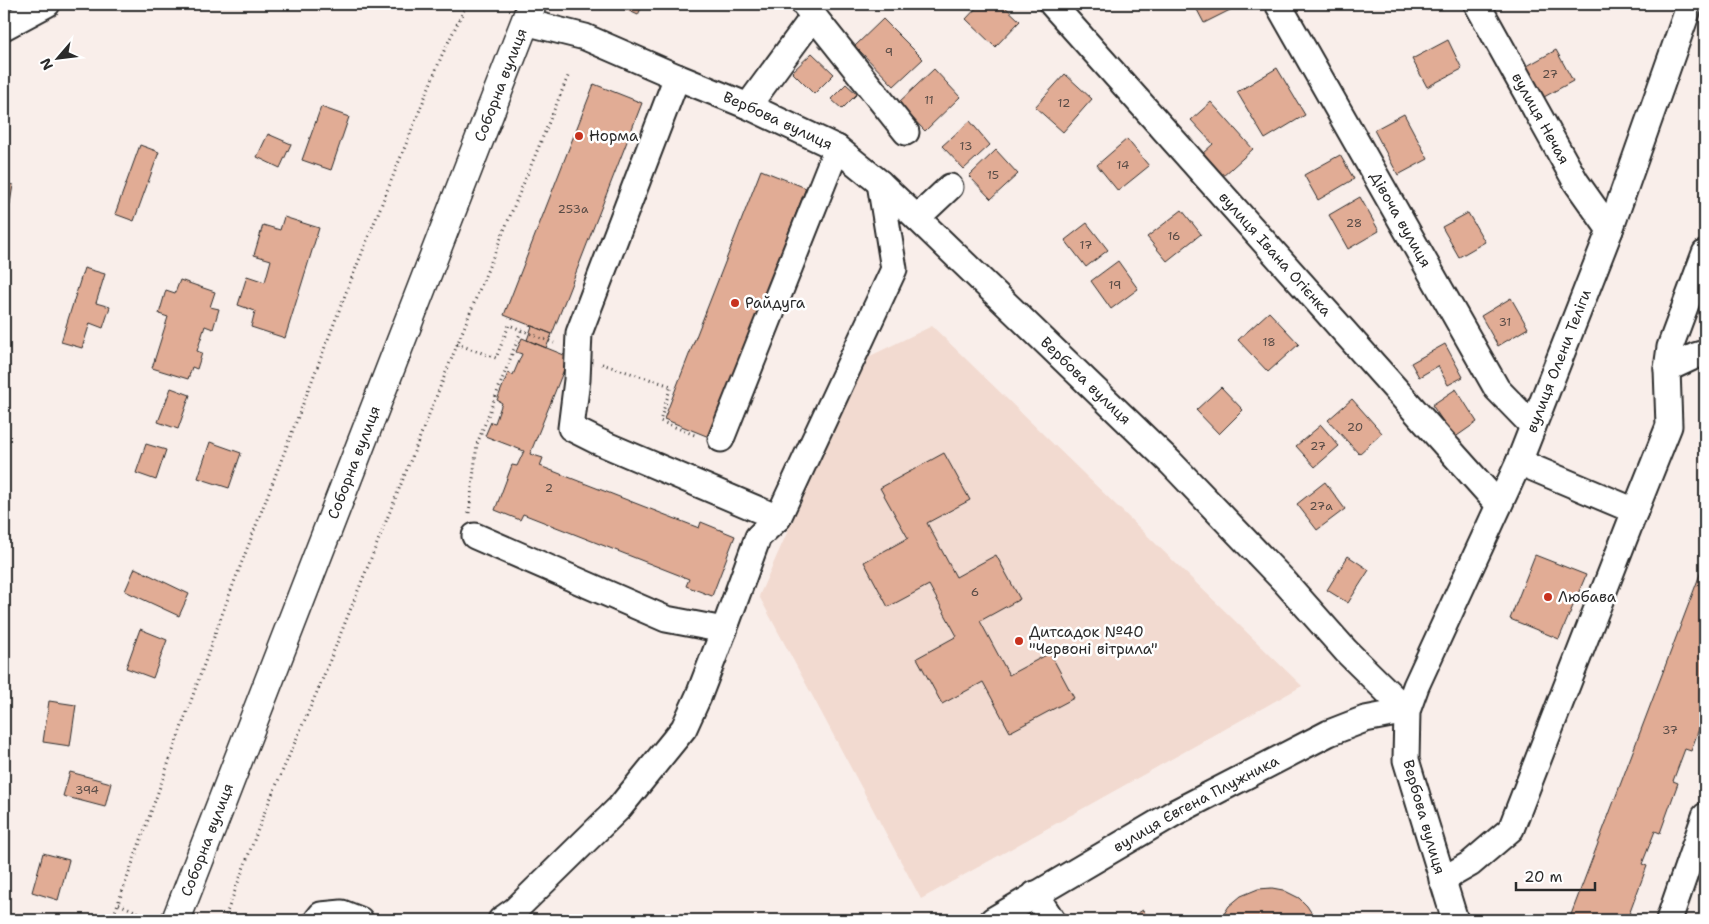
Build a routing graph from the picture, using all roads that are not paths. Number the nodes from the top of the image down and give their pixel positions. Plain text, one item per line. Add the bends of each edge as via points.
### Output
1 (47, 4) edge
2 (1052, 4) edge
3 (1278, 4) edge
4 (1477, 4) edge
5 (1690, 4) edge
6 (809, 10) edge
7 (528, 13) edge
8 (4, 27) edge
9 (677, 77) junction
10 (748, 106) junction
11 (906, 132) dead end
12 (836, 148) junction
13 (880, 183) junction
14 (950, 187) dead end
15 (917, 218) junction
16 (1610, 230) junction
17 (1705, 253) edge
18 (1705, 354) edge
19 (1667, 369) junction
20 (1533, 426) junction
21 (721, 439) road end
22 (1519, 462) junction
23 (1499, 505) junction
24 (1635, 511) junction
25 (778, 518) junction
26 (475, 536) road end
27 (724, 630) junction
28 (1407, 711) junction
29 (1705, 816) edge
30 (1442, 880) junction
31 (1035, 894) junction
32 (176, 920) edge
33 (317, 920) edge
34 (360, 920) edge
35 (501, 920) edge
36 (993, 920) edge
37 (1052, 920) edge
38 (1455, 920) edge
39 (1669, 920) edge

1 - 8 street
2 - 23 street, вулиця Івана Огієнка
3 - 20 street, Дівоча вулиця via 1497,389
4 - 16 street, вулиця Нечая via 1576,182
5 - 16 street, вулиця Олени Теліги
6 - 10 street
6 - 11 street
7 - 9 street, Вербова вулиця
7 - 32 main road, Соборна вулиця
9 - 10 street, Вербова вулиця
9 - 25 street via 579,333 571,428
10 - 12 street, Вербова вулиця
12 - 13 street, Вербова вулиця
12 - 21 street
13 - 15 street, Вербова вулиця
13 - 25 street via 894,269
14 - 15 street
15 - 28 street, Вербова вулиця via 1171,463 1346,651
16 - 20 street, вулиця Олени Теліги
17 - 19 street via 1670,347
18 - 19 street
19 - 24 street via 1669,426
20 - 22 street, вулиця Олени Теліги
22 - 23 street, вулиця Олени Теліги
22 - 24 street
23 - 28 street, вулиця Олени Теліги
24 - 30 street via 1511,830 1470,864
25 - 27 street via 758,537
26 - 27 street via 666,619
27 - 35 street via 684,728 620,807
28 - 30 street, Вербова вулиця via 1406,760
28 - 31 street, вулиця Євгена Плужника via 1365,719 1329,733 1176,812
29 - 39 street
30 - 38 street, Вербова вулиця
31 - 36 street, вулиця Євгена Плужника
31 - 37 street
33 - 34 street via 321,916 342,913

